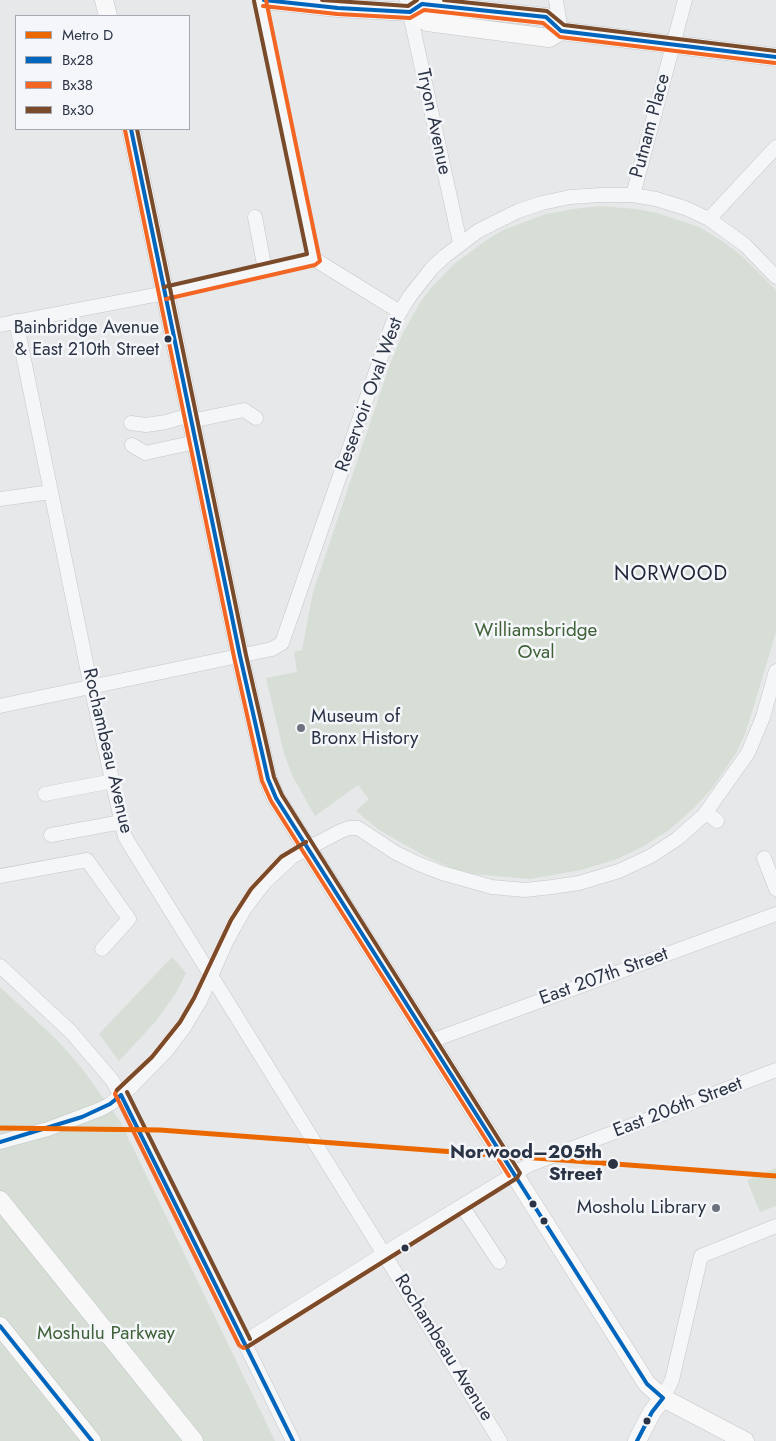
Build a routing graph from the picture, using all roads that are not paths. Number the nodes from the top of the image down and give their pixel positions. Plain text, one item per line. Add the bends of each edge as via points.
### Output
1 (104, 0) edge
2 (262, 0) edge
3 (556, 0) edge
4 (685, 0) edge
5 (408, 6) edge
6 (108, 15) edge
7 (562, 31) junction
8 (672, 45) junction
9 (776, 57) edge
10 (131, 130) edge
11 (776, 147) edge
12 (633, 195) junction
13 (255, 217) dead end
14 (709, 219) junction
15 (460, 244) junction
16 (314, 259) junction
17 (265, 270) junction
18 (776, 277) edge
19 (165, 293) junction
20 (400, 312) junction
21 (16, 321) junction
22 (0, 325) edge
23 (191, 418) junction
24 (256, 418) dead end
25 (131, 423) dead end
26 (196, 442) junction
27 (132, 445) dead end
28 (51, 492) junction
29 (0, 499) edge
30 (240, 656) junction
31 (776, 674) edge
32 (91, 687) junction
33 (0, 706) edge
34 (112, 781) junction
35 (45, 794) dead end
36 (122, 822) junction
37 (50, 836) dead end
38 (309, 847) junction
39 (764, 858) dead end
40 (0, 876) edge
41 (776, 889) edge
42 (776, 914) edge
43 (102, 949) dead end
44 (0, 966) edge
45 (211, 978) junction
46 (431, 1041) junction
47 (776, 1070) edge
48 (121, 1096) junction
49 (0, 1142) edge
50 (514, 1173) junction
51 (0, 1200) edge
52 (462, 1206) junction
53 (776, 1226) edge
54 (385, 1253) junction
55 (499, 1262) dead end
56 (0, 1326) edge
57 (244, 1342) junction
58 (663, 1398) junction
59 (92, 1441) edge
60 (194, 1441) edge
61 (293, 1441) edge
62 (500, 1441) edge
63 (637, 1441) edge
64 (745, 1441) edge

1 - 6 main road
2 - 5 main road via 338,8
2 - 16 street
3 - 7 street
4 - 8 street, Putnam Place
5 - 7 main road via 422,4 546,17
5 - 15 street, Tryon Avenue
7 - 8 main road
8 - 9 main road
8 - 12 street, Putnam Place
10 - 19 main road
11 - 14 street
12 - 14 street, Reservoir Oval West via 685,208
12 - 15 street, Reservoir Oval West via 601,194 542,203 518,211
13 - 17 street
14 - 18 street, Reservoir Oval West via 745,245
15 - 20 street, Reservoir Oval West via 422,279
16 - 17 street
16 - 20 street
17 - 19 street
19 - 21 street
19 - 23 main road
20 - 30 street, Reservoir Oval West via 392,325 282,643 272,649
21 - 22 street
21 - 28 street, Rochambeau Avenue
23 - 24 street via 244,410
23 - 25 street via 146,425
23 - 26 main road
26 - 27 street via 145,453
26 - 30 main road
28 - 29 street
28 - 32 street, Rochambeau Avenue
30 - 32 street
30 - 38 main road via 268,779 276,798
31 - 38 street via 748,753 711,816 651,856 619,871 579,883 525,890 492,887 442,873 396,853 358,828 349,828
32 - 33 street
32 - 34 street, Rochambeau Avenue
34 - 35 street
34 - 36 street, Rochambeau Avenue
36 - 37 street
36 - 45 street, Rochambeau Avenue via 125,837
38 - 45 street via 285,862 256,893 236,923
38 - 46 main road
39 - 41 street
40 - 43 street via 87,860 129,919
42 - 46 street, East 207th Street
44 - 48 street via 72,1032 108,1074
45 - 48 street via 177,1037
45 - 54 street, Rochambeau Avenue
46 - 50 main road
47 - 50 street, East 206th Street
48 - 49 street via 110,1104 48,1129
48 - 57 street
50 - 52 street, East 206th Street
50 - 58 main road via 647,1384
51 - 60 main road
52 - 54 street, East 206th Street
52 - 55 street
53 - 58 street via 701,1256 672,1380
54 - 57 street, East 206th Street
54 - 62 street, Rochambeau Avenue
56 - 59 main road
57 - 61 street
58 - 63 main road
58 - 64 main road

